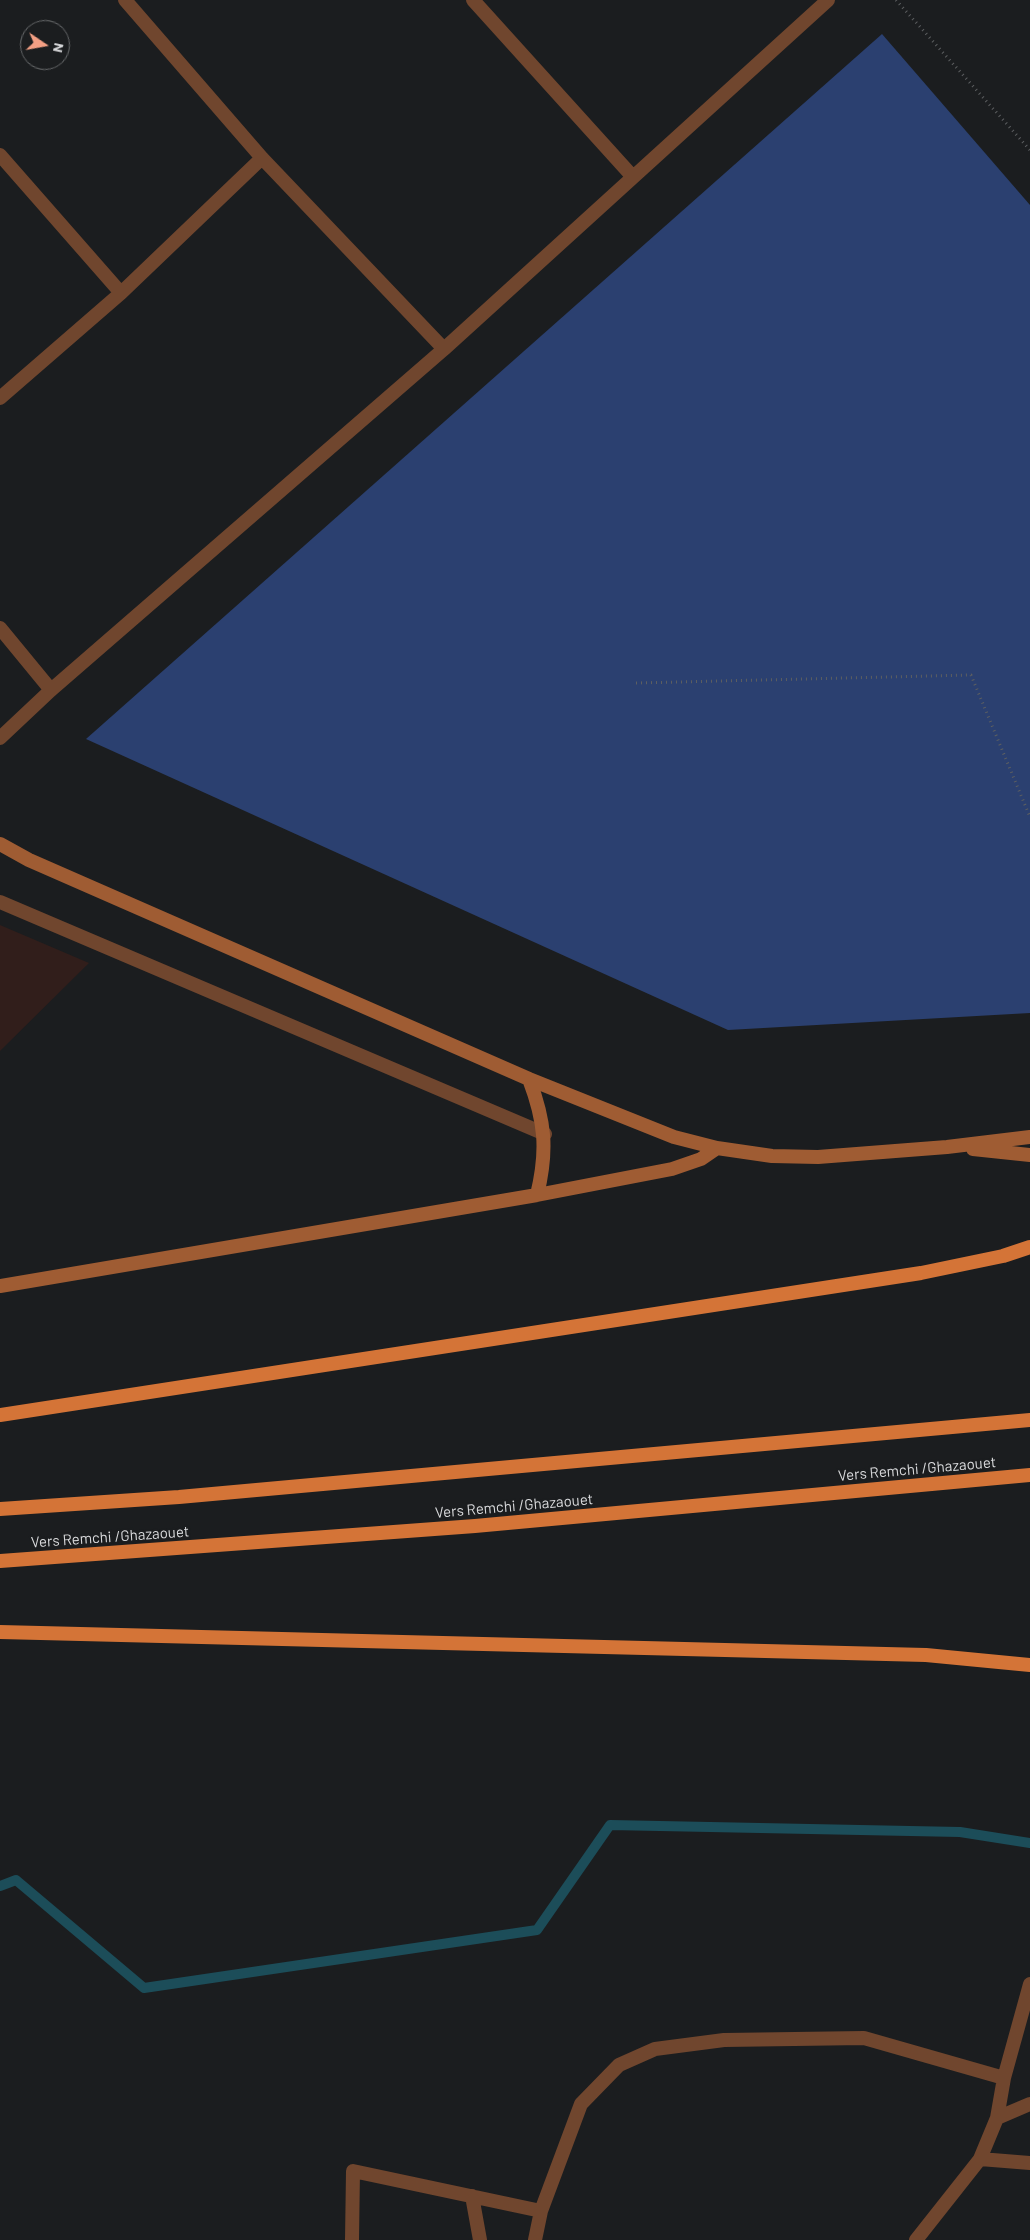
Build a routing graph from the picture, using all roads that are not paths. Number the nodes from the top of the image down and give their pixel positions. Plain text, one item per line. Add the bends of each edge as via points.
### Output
1 (125, 0) edge
2 (473, 0) edge
3 (825, 1) edge
4 (0, 154) edge
5 (262, 158) junction
6 (633, 177) junction
7 (121, 293) junction
8 (444, 350) junction
9 (0, 398) edge
10 (0, 628) edge
11 (50, 690) junction
12 (0, 738) edge
13 (0, 844) edge
14 (0, 902) edge
15 (529, 1079) junction
16 (544, 1134) junction
17 (1030, 1137) edge
18 (947, 1147) junction
19 (717, 1148) junction
20 (1030, 1155) edge
21 (537, 1195) junction
22 (1030, 1247) edge
23 (0, 1286) edge
24 (0, 1415) edge
25 (1030, 1420) edge
26 (1030, 1476) edge
27 (0, 1509) edge
28 (0, 1561) edge
29 (0, 1632) edge
30 (1030, 1665) edge
31 (1030, 1984) edge
32 (1004, 2078) junction
33 (1030, 2104) edge
34 (997, 2118) junction
35 (980, 2159) junction
36 (1030, 2162) edge
37 (472, 2196) junction
38 (541, 2211) junction
39 (352, 2240) edge
40 (480, 2240) edge
41 (535, 2240) edge
42 (916, 2240) edge

1 - 5 street
2 - 6 street
3 - 6 street
4 - 7 street
5 - 7 street
5 - 8 street
6 - 8 street
7 - 9 street
8 - 11 street
10 - 11 street
11 - 12 street
13 - 15 main road via 29,860
14 - 16 street
15 - 16 main road via 539,1106
15 - 19 main road via 674,1137
16 - 21 main road via 545,1155
17 - 18 main road
18 - 19 main road via 818,1157 772,1156
18 - 20 main road
19 - 21 main road via 701,1159 672,1169
21 - 23 main road
22 - 24 highway via 921,1273
25 - 27 highway via 179,1497
26 - 28 highway, Vers Remchi /Ghazaouet via 476,1526
29 - 30 highway via 926,1655
31 - 32 street
32 - 34 street
32 - 38 street via 864,2038 724,2040 655,2049 619,2064 581,2104
33 - 34 street
34 - 35 street
35 - 36 street
35 - 42 street
37 - 38 street
37 - 39 street via 353,2171
37 - 40 street
38 - 41 street

